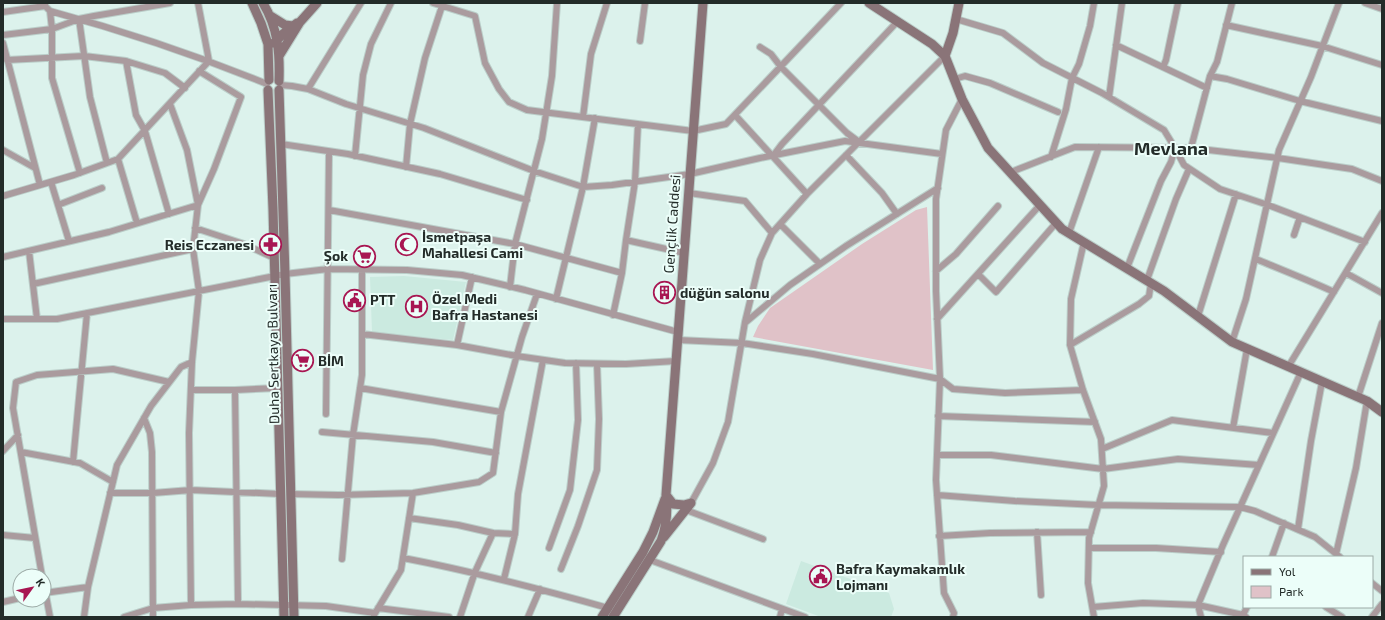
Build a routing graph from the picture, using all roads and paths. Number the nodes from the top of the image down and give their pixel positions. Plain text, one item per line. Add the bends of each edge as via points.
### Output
1 (170, 3) edge
2 (198, 3) edge
3 (252, 3) edge
4 (263, 3) edge
5 (317, 3) edge
6 (361, 3) edge
7 (390, 3) edge
8 (433, 3) edge
9 (557, 3) edge
10 (607, 3) edge
11 (645, 3) edge
12 (703, 3) edge
13 (842, 3) edge
14 (869, 3) edge
15 (959, 3) edge
16 (1094, 3) edge
17 (1122, 3) edge
18 (1178, 3) edge
19 (1232, 3) edge
20 (1339, 3) edge
21 (1365, 3) edge
22 (45, 4) edge
23 (1375, 5) edge
24 (442, 6) junction
25 (455, 6) edge
26 (1382, 9) edge
27 (3, 12) edge
28 (50, 12) junction
29 (269, 15) junction
30 (79, 19) junction
31 (956, 19) junction
32 (897, 22) junction
33 (296, 24) junction
34 (1226, 25) junction
35 (52, 29) junction
36 (3, 35) edge
37 (277, 39) junction
38 (640, 41) dead end
39 (3, 43) edge
40 (1116, 45) junction
41 (1322, 46) junction
42 (760, 47) dead end
43 (268, 49) junction
44 (84, 56) junction
45 (280, 56) junction
46 (945, 56) junction
47 (52, 57) junction
48 (7, 60) junction
49 (126, 61) junction
50 (209, 61) junction
51 (1382, 66) edge
52 (781, 67) junction
53 (1163, 67) junction
54 (200, 72) junction
55 (1210, 76) junction
56 (1072, 78) junction
57 (954, 79) junction
58 (268, 85) junction
59 (279, 85) junction
60 (185, 88) junction
61 (1207, 88) junction
62 (308, 89) junction
63 (1109, 97) junction
64 (962, 99) junction
65 (1300, 101) junction
66 (170, 104) junction
67 (819, 104) junction
68 (360, 108) junction
69 (546, 112) junction
70 (1058, 112) dead end
71 (735, 115) junction
72 (583, 117) junction
73 (595, 118) junction
74 (1382, 121) edge
75 (410, 124) junction
76 (638, 124) junction
77 (144, 131) junction
78 (693, 131) junction
79 (859, 142) junction
80 (281, 144) junction
81 (1099, 147) junction
82 (1175, 148) junction
83 (1191, 148) junction
84 (3, 150) edge
85 (329, 152) junction
86 (942, 154) junction
87 (846, 155) junction
88 (355, 156) junction
89 (773, 156) junction
90 (1050, 157) junction
91 (1278, 158) junction
92 (118, 159) junction
93 (107, 163) junction
94 (406, 167) junction
95 (35, 168) junction
96 (1189, 169) junction
97 (534, 171) junction
98 (1011, 172) junction
99 (80, 173) junction
100 (690, 174) junction
101 (1382, 180) edge
102 (51, 182) junction
103 (635, 182) junction
104 (40, 185) junction
105 (582, 187) junction
106 (102, 188) dead end
107 (938, 188) junction
108 (689, 193) junction
109 (807, 194) junction
110 (1236, 194) junction
111 (3, 196) edge
112 (527, 200) junction
113 (58, 205) junction
114 (198, 205) junction
115 (1040, 205) junction
116 (1268, 205) junction
117 (998, 206) dead end
118 (329, 210) junction
119 (1382, 213) edge
120 (170, 214) junction
121 (897, 214) junction
122 (1300, 217) junction
123 (137, 223) junction
124 (1056, 223) junction
125 (780, 224) junction
126 (1376, 224) junction
127 (1382, 227) edge
128 (195, 228) junction
129 (772, 233) junction
130 (1069, 233) junction
131 (1294, 235) dead end
132 (626, 240) junction
133 (69, 241) junction
134 (1084, 242) junction
135 (1365, 242) junction
136 (515, 244) junction
137 (193, 249) junction
138 (29, 251) junction
139 (684, 253) junction
140 (3, 257) edge
141 (566, 257) junction
142 (274, 258) junction
143 (1256, 259) junction
144 (820, 264) junction
145 (1127, 268) junction
146 (328, 269) junction
147 (362, 269) junction
148 (936, 271) junction
149 (622, 273) junction
150 (1346, 273) junction
151 (285, 274) junction
152 (978, 274) junction
153 (274, 276) junction
154 (472, 278) junction
155 (1149, 282) junction
156 (33, 284) junction
157 (510, 287) junction
158 (199, 291) junction
159 (1334, 292) junction
160 (1382, 292) edge
161 (537, 294) junction
162 (556, 299) junction
163 (87, 313) junction
164 (613, 315) junction
165 (1198, 316) junction
166 (3, 319) edge
167 (37, 319) junction
168 (937, 319) junction
169 (745, 322) junction
170 (1382, 323) edge
171 (362, 334) junction
172 (678, 336) junction
173 (1232, 342) junction
174 (742, 343) junction
175 (457, 344) junction
176 (1070, 345) junction
177 (1247, 349) junction
178 (517, 356) junction
179 (543, 360) junction
180 (676, 361) junction
181 (192, 362) junction
182 (576, 363) junction
183 (597, 364) junction
184 (1288, 367) junction
185 (82, 372) junction
186 (1301, 372) junction
187 (940, 379) junction
188 (169, 382) junction
189 (1322, 382) junction
190 (277, 388) junction
191 (360, 388) junction
192 (191, 390) junction
193 (234, 390) junction
194 (1083, 390) junction
195 (1358, 397) junction
196 (1367, 401) junction
197 (501, 412) junction
198 (1382, 412) edge
199 (326, 414) dead end
200 (938, 416) junction
201 (144, 418) junction
202 (1095, 422) junction
203 (1233, 428) junction
204 (322, 432) dead end
205 (1273, 433) junction
206 (18, 435) junction
207 (353, 435) junction
208 (1102, 449) junction
209 (3, 451) edge
210 (21, 452) junction
211 (496, 453) junction
212 (937, 455) junction
213 (73, 462) junction
214 (1259, 465) junction
215 (1103, 469) junction
216 (113, 482) junction
217 (191, 490) junction
218 (110, 493) junction
219 (153, 493) junction
220 (237, 493) junction
221 (413, 493) junction
222 (280, 494) junction
223 (290, 494) junction
224 (347, 494) junction
225 (666, 495) junction
226 (937, 495) junction
227 (1098, 505) junction
228 (689, 506) junction
229 (1240, 507) junction
230 (668, 517) junction
231 (409, 518) junction
232 (657, 522) junction
233 (1284, 523) junction
234 (1298, 530) junction
235 (1037, 532) junction
236 (1091, 532) junction
237 (493, 533) junction
238 (515, 534) junction
239 (3, 535) edge
240 (939, 536) junction
241 (35, 538) junction
242 (763, 539) dead end
243 (661, 541) junction
244 (549, 548) dead end
245 (1089, 548) junction
246 (1221, 552) junction
247 (1338, 555) edge
248 (1272, 556) edge
249 (403, 558) junction
250 (342, 559) dead end
251 (650, 560) junction
252 (41, 568) edge
253 (561, 569) dead end
254 (475, 572) junction
255 (504, 579) junction
256 (1373, 583) edge
257 (88, 587) junction
258 (540, 589) junction
259 (1382, 590) edge
260 (52, 592) edge
261 (1040, 595) dead end
262 (238, 604) junction
263 (284, 604) junction
264 (294, 604) junction
265 (1382, 604) edge
266 (191, 605) junction
267 (1198, 605) junction
268 (1093, 607) junction
269 (153, 608) junction
270 (608, 608) junction
271 (1328, 608) edge
272 (782, 609) junction
273 (376, 613) edge
274 (1245, 616) edge
275 (84, 617) edge
276 (124, 617) edge
277 (153, 617) edge
278 (284, 617) edge
279 (294, 617) edge
280 (449, 617) edge
281 (460, 617) edge
282 (528, 617) edge
283 (602, 617) edge
284 (613, 617) edge
285 (780, 617) edge
286 (805, 617) edge
287 (953, 617) edge
288 (1094, 617) edge
289 (1201, 617) edge
290 (1342, 617) edge
291 (1372, 617) edge

1 - 30 street
2 - 50 street
3 - 43 main road, Duha Sertkaya Bulvarı via 266,36
4 - 29 main road, Duha Sertkaya Bulvarı
5 - 33 main road
6 - 62 street
7 - 68 street via 372,44 363,75
8 - 24 street
9 - 69 street via 552,76
10 - 72 street via 592,54
11 - 38 street
12 - 78 main road, Gençlik Caddesi
13 - 52 street
14 - 32 main road
15 - 31 main road
16 - 56 street via 1079,64
17 - 40 street
18 - 53 street
19 - 34 street
20 - 41 street
21 - 23 street
22 - 27 street
22 - 28 street
23 - 26 street
24 - 25 street
24 - 75 street via 425,58
25 - 69 street via 475,16 485,63 509,102 527,110
28 - 30 street
28 - 35 street
29 - 33 main road via 285,25
29 - 37 main road, Duha Sertkaya Bulvarı
30 - 35 street
30 - 44 street
30 - 50 street
31 - 46 main road
31 - 56 street via 1003,33 1043,63
32 - 46 main road via 932,44
32 - 67 street
33 - 37 main road
33 - 45 main road
34 - 41 street
34 - 55 street
35 - 36 street
35 - 47 street
37 - 43 main road
37 - 45 main road, Duha Sertkaya Bulvarı
39 - 48 street
40 - 53 street
40 - 63 street
41 - 51 street
41 - 65 street
42 - 52 street via 771,54
43 - 58 main road, Duha Sertkaya Bulvarı
44 - 47 street
44 - 49 street
44 - 93 street via 90,96
45 - 59 main road, Duha Sertkaya Bulvarı
46 - 57 main road
46 - 79 street
47 - 48 street
47 - 99 street via 52,78
48 - 95 street
49 - 60 street via 165,73
49 - 77 street via 136,115
50 - 54 street
50 - 58 street
52 - 67 street
52 - 71 street
53 - 61 street
54 - 60 street
54 - 114 street via 241,97
55 - 61 street
55 - 65 street
56 - 63 street
56 - 90 street via 1066,110
57 - 64 main road
57 - 70 street via 965,76 990,83
58 - 59 main road via 275,92
58 - 59 main road via 275,78
58 - 142 main road, Duha Sertkaya Bulvarı
59 - 62 street
59 - 80 main road, Duha Sertkaya Bulvarı
60 - 66 street
61 - 83 street
62 - 68 street
63 - 82 street via 1164,130
64 - 86 street via 946,130
64 - 98 main road via 988,148
65 - 74 street
65 - 91 street
66 - 77 street
66 - 114 street via 187,150
67 - 79 street
67 - 89 street
68 - 75 street
68 - 88 street
69 - 72 street
69 - 97 street
71 - 78 street via 726,124
71 - 89 street
72 - 73 street
73 - 76 street
73 - 105 street
75 - 94 street
75 - 97 street
76 - 78 street
76 - 103 street
77 - 92 street
77 - 120 street
78 - 100 main road, Gençlik Caddesi
79 - 86 street
79 - 87 street
79 - 89 street via 845,141
80 - 85 street
80 - 151 main road, Duha Sertkaya Bulvarı
81 - 82 street
81 - 90 street via 1075,147
81 - 130 street
82 - 83 street
82 - 96 street via 1184,166
82 - 145 street
83 - 91 street
84 - 95 street
85 - 88 street
85 - 118 street
86 - 107 street
87 - 109 street
87 - 121 street via 882,193
88 - 94 street
89 - 100 street
89 - 109 street
90 - 98 street
91 - 101 street via 1352,170
91 - 116 street
92 - 93 street
92 - 123 street
93 - 99 street
94 - 112 street via 440,174
95 - 104 street
96 - 110 street via 1220,188
96 - 155 street via 1176,199
97 - 105 street
97 - 112 street
98 - 115 main road
99 - 102 street
100 - 103 street
100 - 108 main road, Gençlik Caddesi
102 - 104 street
102 - 113 street
103 - 105 street
103 - 132 street
104 - 111 street
105 - 141 street
106 - 113 street
107 - 121 street
107 - 148 street
108 - 129 street via 744,201
108 - 139 main road, Gençlik Caddesi
109 - 125 street
110 - 116 street
110 - 165 street
112 - 136 street
113 - 133 street
114 - 120 street
114 - 128 street
115 - 124 main road
115 - 152 street
116 - 122 street
116 - 143 street
117 - 148 street via 956,254
118 - 136 street
118 - 146 street
119 - 126 street
120 - 123 street
121 - 144 street
122 - 131 street
122 - 135 street
123 - 133 street
124 - 130 main road
124 - 152 street via 996,292
125 - 129 street
125 - 144 street
126 - 127 street
126 - 135 street
128 - 137 street
128 - 142 street via 244,244
129 - 169 street via 760,260
130 - 134 main road
132 - 139 street
132 - 149 street
133 - 138 street
134 - 145 main road
134 - 176 street via 1072,299
135 - 150 street
136 - 141 street
136 - 157 street
137 - 156 street
137 - 158 street
138 - 140 street
138 - 156 street
139 - 172 main road, Gençlik Caddesi
141 - 149 street
141 - 162 street
142 - 153 main road, Duha Sertkaya Bulvarı
143 - 159 street
143 - 173 street
144 - 169 street
145 - 155 main road
146 - 147 street
146 - 151 street
146 - 199 street
147 - 154 street via 406,270
147 - 171 street
148 - 168 street
149 - 164 street
150 - 159 street
150 - 160 street
151 - 153 street
151 - 223 main road, Duha Sertkaya Bulvarı
152 - 168 street
153 - 158 street
153 - 190 main road, Duha Sertkaya Bulvarı
154 - 157 street
154 - 175 street
155 - 165 main road
155 - 176 street via 1149,296 1139,304
156 - 167 street
157 - 161 street
158 - 163 street
158 - 181 street
159 - 184 street
161 - 162 street
161 - 178 street
162 - 164 street
163 - 167 street via 57,319
163 - 185 street
164 - 172 street
165 - 173 main road
166 - 167 street
168 - 187 street
169 - 174 street
170 - 195 street
171 - 175 street
171 - 191 street
172 - 174 street
172 - 180 main road, Gençlik Caddesi
173 - 177 main road
174 - 187 street
174 - 228 street via 728,422 713,463
175 - 178 street
176 - 194 street
177 - 184 main road
177 - 203 street
178 - 179 street
178 - 197 street
179 - 182 street
179 - 238 street via 518,494
180 - 183 street
180 - 225 main road, Gençlik Caddesi
181 - 188 street via 181,367
181 - 192 street
182 - 183 street
182 - 244 street via 578,420 570,490
183 - 253 street via 599,419 596,470
184 - 186 main road
185 - 188 street via 113,369
185 - 206 street via 37,375 16,382 13,408
185 - 213 street
186 - 189 main road
186 - 205 street
187 - 194 street via 953,389 1005,393
187 - 200 street
188 - 201 street
189 - 195 main road
189 - 234 street
190 - 193 street
190 - 222 main road, Duha Sertkaya Bulvarı
191 - 197 street
191 - 207 street
192 - 193 street
192 - 217 street
193 - 220 street
194 - 202 street
195 - 196 main road
196 - 198 main road
196 - 247 street
197 - 211 street
200 - 202 street
200 - 212 street
201 - 216 street via 117,465
201 - 219 street via 150,433
202 - 208 street
203 - 205 street
203 - 208 street via 1172,420
204 - 207 street
205 - 214 street
206 - 209 street
206 - 210 street
207 - 211 street via 433,442
207 - 224 street
208 - 215 street
210 - 213 street
210 - 241 street
211 - 221 street via 493,473 479,482
212 - 215 street via 991,455
212 - 226 street
213 - 216 street via 80,463
214 - 215 street via 1178,459
214 - 229 street
215 - 227 street via 1104,486
216 - 218 street
217 - 219 street
217 - 220 street
217 - 266 street
218 - 219 street
218 - 257 street
219 - 269 street
220 - 222 street
220 - 262 street
221 - 224 street
221 - 231 street
222 - 263 main road, Duha Sertkaya Bulvarı
223 - 224 street
223 - 264 main road, Duha Sertkaya Bulvarı
224 - 250 street
225 - 228 main road via 673,504
225 - 230 main road
225 - 232 main road
226 - 227 street
226 - 240 street
227 - 229 street
227 - 236 street
228 - 230 main road
228 - 242 street
228 - 243 main road
229 - 233 street
229 - 246 street
230 - 232 main road
230 - 243 main road
231 - 237 street
231 - 249 street
232 - 270 main road via 643,552
233 - 234 street
233 - 248 street
234 - 247 street via 1315,537
235 - 236 street
235 - 240 street
235 - 261 street
236 - 245 street
237 - 238 street
237 - 254 street
238 - 255 street
239 - 241 street
240 - 287 street via 944,593 954,613
241 - 252 street
243 - 251 main road
245 - 246 street via 1156,548
245 - 268 street via 1088,583
246 - 267 street
249 - 254 street
249 - 273 street via 401,570
251 - 272 street
251 - 284 main road
254 - 255 street
254 - 281 street
255 - 258 street
256 - 259 street
257 - 260 street
257 - 275 street
258 - 270 street
258 - 282 street
262 - 263 street
262 - 266 street
263 - 264 street
263 - 278 main road, Duha Sertkaya Bulvarı
264 - 273 street
264 - 279 main road, Duha Sertkaya Bulvarı
265 - 291 street
266 - 269 street
267 - 268 street via 1143,603
267 - 274 street
267 - 289 street
268 - 288 street
269 - 276 street
269 - 277 street
270 - 283 main road
271 - 290 street
272 - 285 street
272 - 286 street
273 - 280 street

